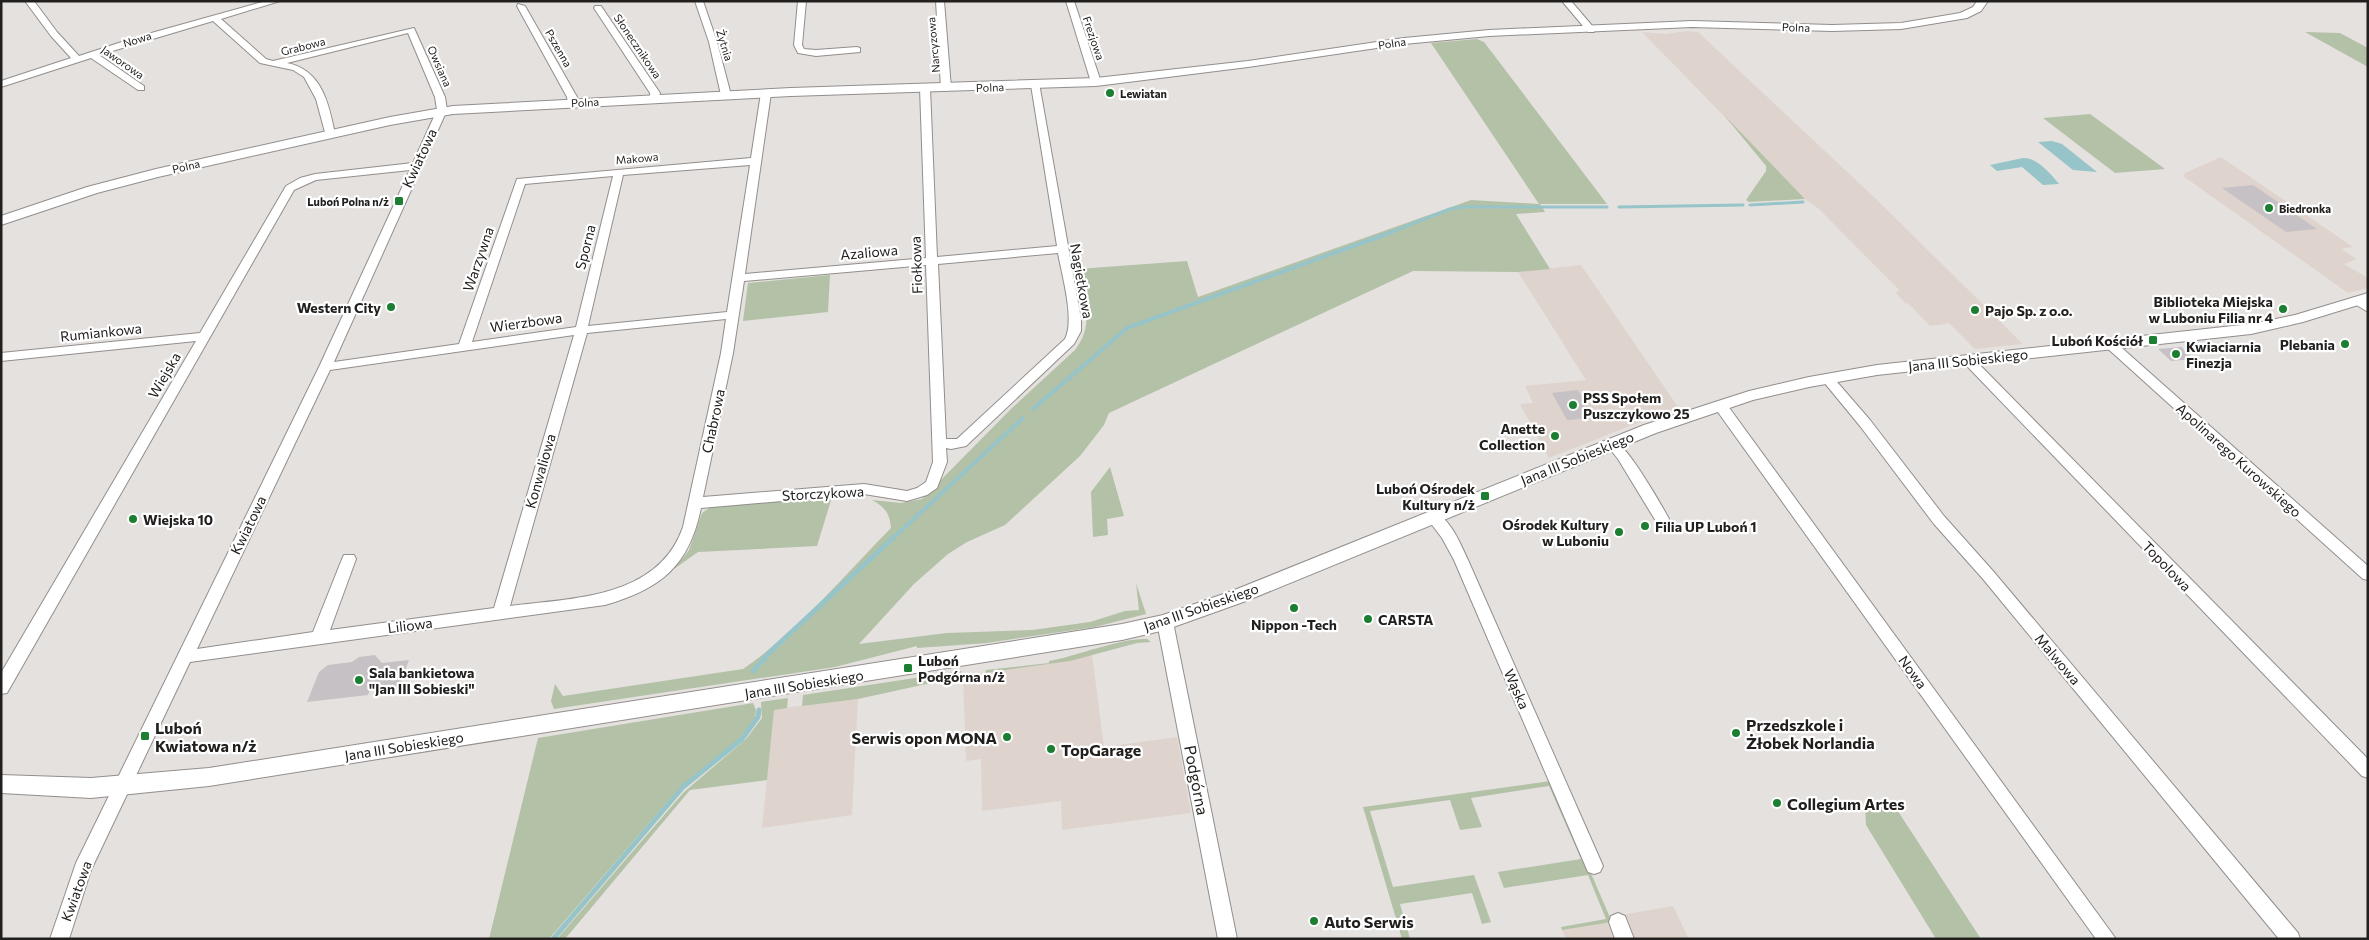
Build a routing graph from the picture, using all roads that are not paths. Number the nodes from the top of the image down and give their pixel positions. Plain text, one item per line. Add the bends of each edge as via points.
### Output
1 (29, 1) edge
2 (276, 1) edge
3 (699, 1) edge
4 (802, 1) edge
5 (940, 1) edge
6 (1070, 1) edge
7 (1566, 1) edge
8 (1982, 1) edge
9 (521, 6) dead end
10 (598, 8) dead end
11 (214, 18) junction
12 (411, 30) joint
13 (1591, 30) junction
14 (857, 50) dead end
15 (92, 54) junction
16 (77, 59) junction
17 (273, 64) junction
18 (1096, 82) junction
19 (1, 84) edge
20 (1036, 85) junction
21 (141, 88) dead end
22 (925, 88) junction
23 (946, 88) junction
24 (766, 94) junction
25 (726, 95) junction
26 (655, 99) junction
27 (573, 103) junction
28 (441, 112) junction
29 (330, 134) junction
30 (756, 161) junction
31 (415, 166) junction
32 (619, 172) junction
33 (521, 181) joint
34 (1, 221) edge
35 (1062, 249) junction
36 (931, 261) junction
37 (739, 278) junction
38 (2364, 302) edge
39 (734, 315) junction
40 (580, 330) junction
41 (204, 336) junction
42 (2110, 344) junction
43 (464, 347) junction
44 (1, 357) edge
45 (1968, 360) junction
46 (325, 367) junction
47 (1827, 378) junction
48 (1720, 405) junction
49 (939, 441) junction
50 (1613, 444) junction
51 (696, 503) junction
52 (1433, 518) junction
53 (1662, 519) dead end
54 (349, 559) dead end
55 (2368, 575) edge
56 (500, 613) junction
57 (1165, 622) junction
58 (319, 637) junction
59 (183, 657) junction
60 (1, 688) edge
61 (2368, 771) edge
62 (1, 784) edge
63 (122, 786) junction
64 (1594, 866) dead end
65 (59, 939) edge
66 (1228, 939) edge
67 (2107, 939) edge
68 (2291, 939) edge

1 - 16 street
2 - 11 street, Nowa
3 - 25 street, Żytnia
4 - 14 street via 798,45 801,51
5 - 23 street, Narcyzowa
6 - 18 street, Frezjowa
7 - 13 street
8 - 13 street, Polna via 1977,9 1963,16 1896,26 1826,28 1698,24
9 - 27 street, Pszenna
10 - 26 street, Słonecznikowa via 655,92
11 - 15 street, Nowa
11 - 17 street, Grabowa via 263,61
12 - 17 street, Grabowa
12 - 28 street, Owsiana via 440,97
13 - 18 street, Polna via 1419,39
15 - 16 street, Nowa
15 - 21 street, Jaworowa
16 - 19 street, Nowa
17 - 29 street via 297,68 306,74 320,98
18 - 20 street, Polna
20 - 23 street, Polna
20 - 35 street, Nagietkowa
22 - 23 street, Polna
22 - 24 street, Polna
22 - 36 street, Fiołkowa
24 - 25 street, Polna
24 - 30 street, Chabrowa
25 - 26 street, Polna
26 - 27 street, Polna
27 - 28 street, Polna
28 - 29 street, Polna
28 - 31 street, Kwiatowa
29 - 34 street, Polna via 131,179
30 - 32 street, Makowa
30 - 37 street, Chabrowa
31 - 41 street, Wiejska via 320,176 290,188
31 - 46 street, Kwiatowa
32 - 33 street, Makowa
32 - 40 street, Sporna
33 - 43 street, Warzywna
35 - 36 street, Azaliowa
35 - 49 street, Nagietkowa via 1075,319 1072,338 961,443 951,445
36 - 37 street, Azaliowa
36 - 49 street, Fiołkowa
37 - 39 street, Chabrowa
38 - 42 street, Jana III Sobieskiego via 2260,327
39 - 40 street, Wierzbowa
39 - 51 street, Chabrowa
40 - 43 street, Wierzbowa
40 - 56 street, Konwaliowa
41 - 44 street, Rumiankowa
41 - 60 street, Wiejska
42 - 45 street, Jana III Sobieskiego
42 - 55 street, Apolinarego Kurowskiego
43 - 46 street, Wierzbowa
45 - 47 street, Jana III Sobieskiego
45 - 61 street, Topolowa
46 - 59 street, Kwiatowa
47 - 48 street, Jana III Sobieskiego
47 - 68 street, Malwowa via 1939,520
48 - 50 street, Jana III Sobieskiego
48 - 67 street, Nowa
49 - 51 street, Storczykowa via 940,462 932,485 907,496 864,489
50 - 52 street, Jana III Sobieskiego
50 - 53 street
51 - 56 street, Chabrowa via 685,542 677,555 645,583 605,599
52 - 57 street, Jana III Sobieskiego via 1239,596
52 - 64 street, Wąska via 1448,535 1460,560
54 - 58 street
56 - 58 street, Liliowa
57 - 63 street, Jana III Sobieskiego via 1108,635 908,668 240,772
57 - 66 street, Podgórna
58 - 59 street, Liliowa
59 - 63 street, Kwiatowa
62 - 63 street, Jana III Sobieskiego via 72,788
63 - 65 street, Kwiatowa via 82,868

